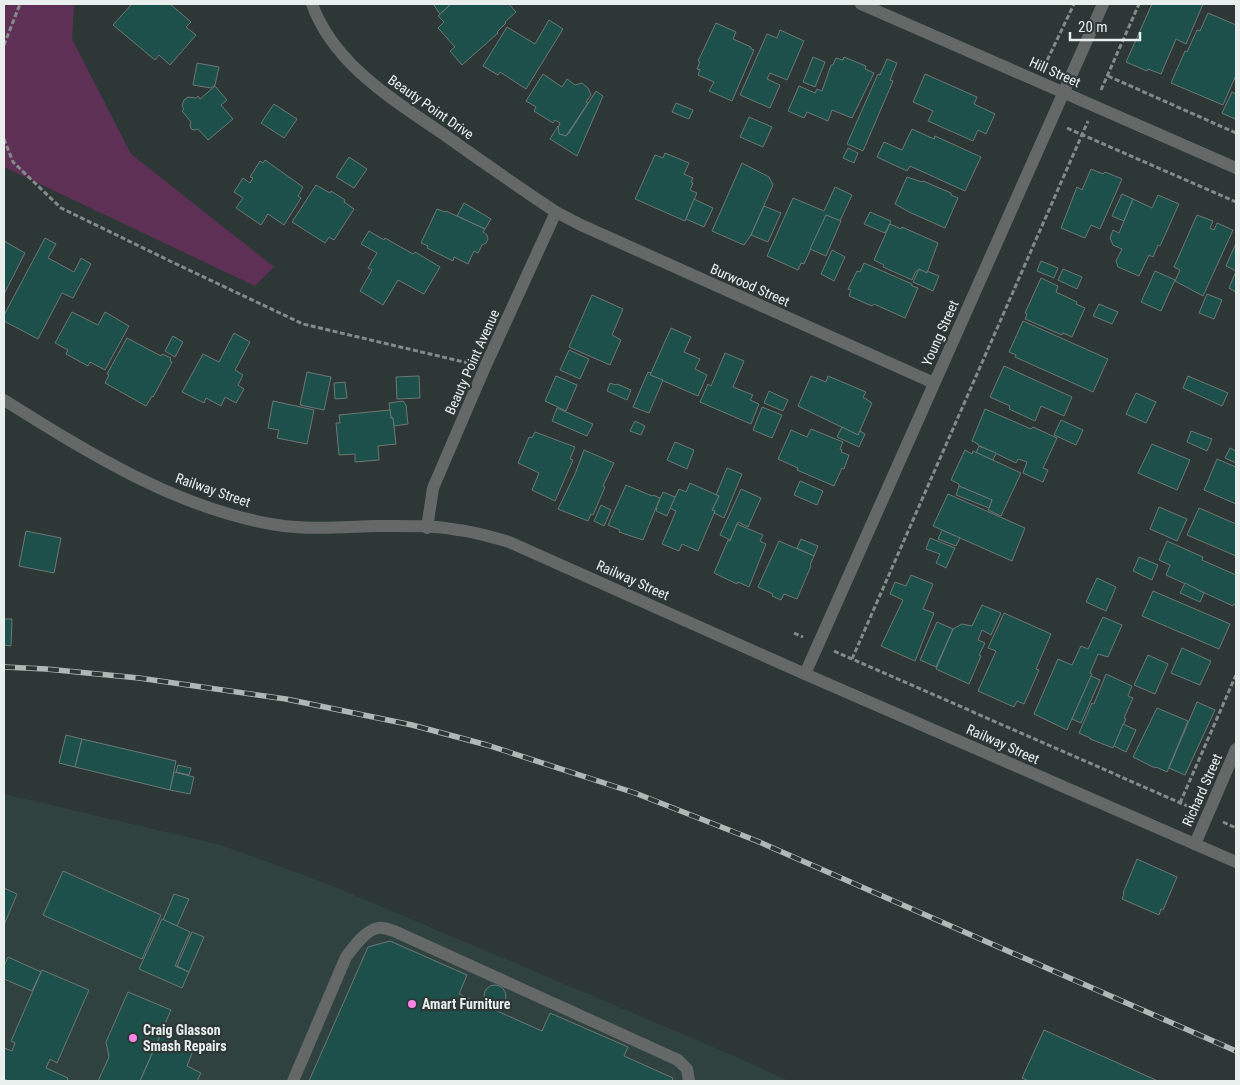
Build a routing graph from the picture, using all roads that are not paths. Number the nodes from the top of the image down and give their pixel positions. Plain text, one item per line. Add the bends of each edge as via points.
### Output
1 (312, 4) edge
2 (861, 4) edge
3 (1103, 4) edge
4 (1063, 92) junction
5 (1236, 168) edge
6 (556, 212) junction
7 (934, 383) junction
8 (4, 400) edge
9 (427, 528) junction
10 (805, 674) junction
11 (1236, 749) edge
12 (1195, 844) junction
13 (1236, 862) edge
14 (293, 1081) edge
15 (689, 1081) edge

1 - 6 street, Beauty Point Drive via 338,51 371,83
2 - 4 street, Hill Street
3 - 4 street, Young Street
4 - 5 street, Hill Street
4 - 7 street, Young Street
6 - 7 street, Burwood Street
6 - 9 street, Beauty Point Avenue via 433,488
7 - 10 street, Young Street
8 - 9 street, Railway Street via 131,474 229,514 278,525
9 - 10 street, Railway Street via 456,529 509,542
10 - 12 street, Railway Street
11 - 12 street, Richard Street
12 - 13 street, Railway Street
14 - 15 street via 346,958 357,942 379,928 394,931 678,1060 687,1069

